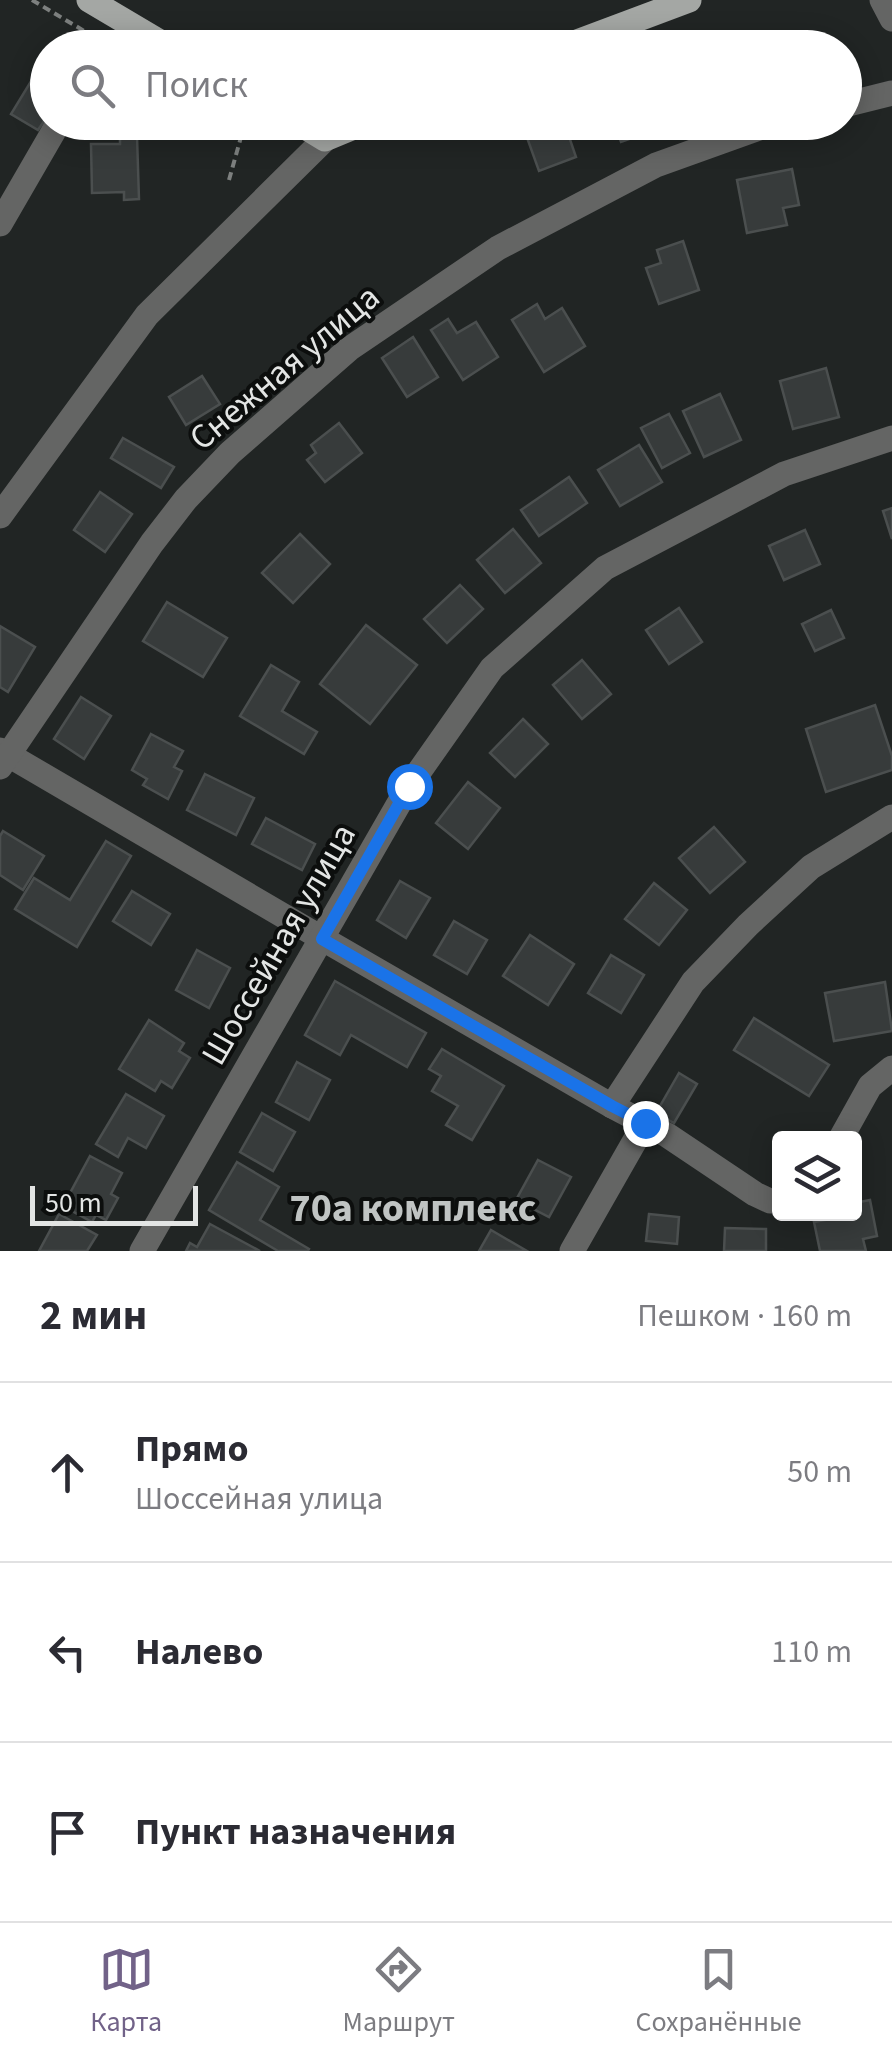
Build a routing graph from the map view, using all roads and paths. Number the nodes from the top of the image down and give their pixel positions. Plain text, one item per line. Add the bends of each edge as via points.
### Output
1 (32, 0) edge
2 (89, 0) edge
3 (689, 0) edge
4 (882, 0) edge
5 (892, 19) edge
6 (84, 30) edge
7 (140, 30) edge
8 (608, 30) edge
9 (892, 93) edge
10 (862, 100) edge
11 (48, 140) edge
12 (240, 140) edge
13 (324, 140) edge
14 (726, 140) edge
15 (229, 180) dead end
16 (0, 224) edge
17 (892, 438) edge
18 (0, 516) edge
19 (3, 758) edge
20 (892, 817) edge
21 (322, 939) junction
22 (892, 1068) edge
23 (612, 1106) junction
24 (656, 1129) junction
25 (845, 1131) edge
26 (772, 1201) edge
27 (142, 1251) edge
28 (572, 1251) edge

1 - 6 path
2 - 7 main road
3 - 8 main road
4 - 5 street
9 - 10 street
11 - 16 street
12 - 15 path
13 - 18 street via 147,316
14 - 19 street, Снежная улица via 656,165 498,248 349,349 186,498
17 - 21 street, Шоссейная улица via 784,474 605,568 492,668 409,786
19 - 21 street
20 - 23 street via 812,866 748,925 693,982
21 - 23 street
21 - 27 street, Шоссейная улица
22 - 25 street via 870,1086
23 - 24 street
24 - 26 street
24 - 28 street

